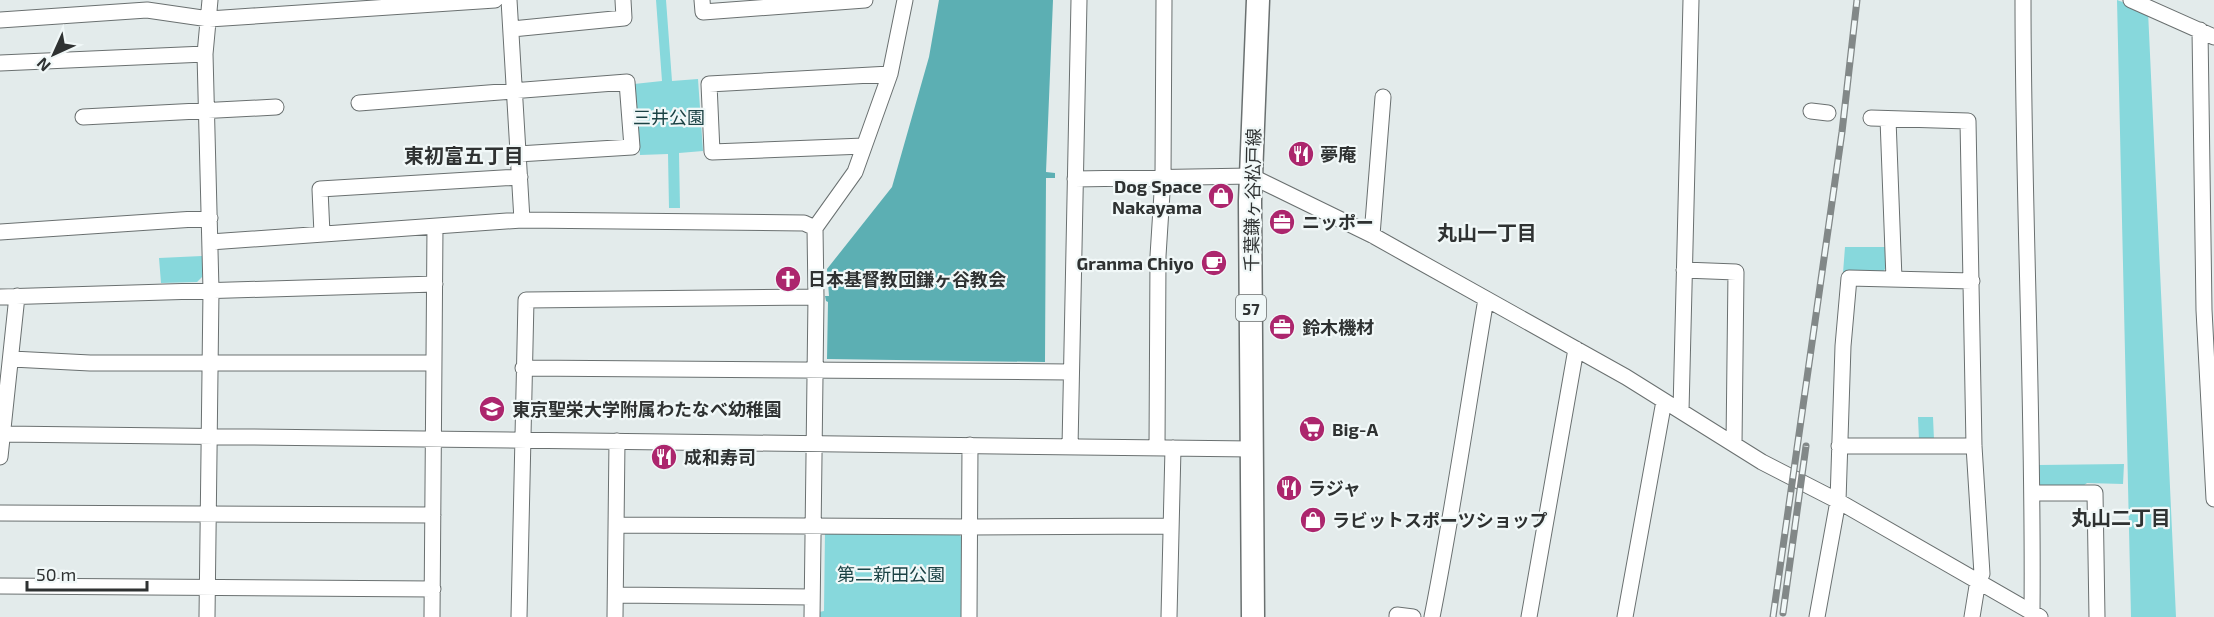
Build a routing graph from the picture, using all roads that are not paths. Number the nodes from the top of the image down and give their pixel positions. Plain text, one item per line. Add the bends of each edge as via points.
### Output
1 (210, 0) edge
2 (495, 0) edge
3 (509, 0) edge
4 (623, 0) edge
5 (702, 0) edge
6 (865, 0) edge
7 (905, 0) edge
8 (1078, 0) edge
9 (1164, 0) edge
10 (1258, 0) edge
11 (1691, 0) edge
12 (2023, 0) edge
13 (2131, 0) edge
14 (209, 19) junction
15 (0, 20) edge
16 (512, 29) junction
17 (2207, 33) edge
18 (205, 54) junction
19 (0, 63) edge
20 (890, 74) junction
21 (514, 89) junction
22 (1383, 97) dead end
23 (359, 103) dead end
24 (276, 107) dead end
25 (207, 111) junction
26 (1811, 111) dead end
27 (1828, 113) dead end
28 (83, 117) dead end
29 (1871, 118) dead end
30 (1888, 119) junction
31 (864, 146) junction
32 (518, 154) junction
33 (1251, 176) junction
34 (520, 177) junction
35 (1163, 177) junction
36 (1075, 178) junction
37 (210, 218) junction
38 (522, 220) junction
39 (435, 227) junction
40 (815, 228) junction
41 (0, 232) edge
42 (322, 234) junction
43 (1372, 235) junction
44 (210, 242) junction
45 (1684, 270) junction
46 (1894, 279) junction
47 (1972, 281) junction
48 (435, 284) junction
49 (211, 290) junction
50 (17, 296) junction
51 (0, 297) edge
52 (816, 297) junction
53 (1486, 299) junction
54 (1576, 349) junction
55 (12, 359) junction
56 (211, 363) junction
57 (434, 363) junction
58 (523, 368) junction
59 (814, 369) junction
60 (1070, 372) junction
61 (1664, 401) junction
62 (1681, 411) junction
63 (3, 434) junction
64 (210, 436) junction
65 (434, 439) junction
66 (522, 440) junction
67 (617, 441) junction
68 (814, 443) junction
69 (1734, 444) junction
70 (970, 446) junction
71 (1839, 446) junction
72 (1974, 446) junction
73 (1070, 447) junction
74 (1165, 448) junction
75 (1252, 449) junction
76 (0, 457) edge
77 (2033, 493) junction
78 (2214, 499) edge
79 (1838, 501) junction
80 (0, 513) edge
81 (209, 514) junction
82 (433, 515) junction
83 (617, 525) junction
84 (813, 526) junction
85 (1170, 526) junction
86 (971, 527) junction
87 (1978, 580) junction
88 (0, 586) edge
89 (208, 588) junction
90 (433, 589) junction
91 (616, 595) junction
92 (812, 597) junction
93 (2036, 615) edge
94 (207, 617) edge
95 (432, 617) edge
96 (519, 617) edge
97 (615, 617) edge
98 (812, 617) edge
99 (969, 617) edge
100 (1169, 617) edge
101 (1253, 617) edge
102 (1397, 617) edge
103 (1413, 617) edge
104 (1432, 617) edge
105 (1529, 617) edge
106 (1625, 617) edge
107 (1817, 617) edge
108 (1972, 617) edge
109 (2097, 617) edge

1 - 14 street
2 - 14 street
3 - 16 street
4 - 16 street via 624,18
5 - 6 street via 703,12
7 - 20 street
8 - 36 street
9 - 35 street
10 - 33 main road, 千葉鎌ヶ谷松戸線 / 57
11 - 45 street
12 - 77 street
13 - 17 street
14 - 15 street via 147,10
14 - 18 street
16 - 21 street
17 - 78 street via 2204,310
18 - 19 street
18 - 25 street
20 - 31 street
20 - 31 street via 709,84 712,152
21 - 23 street
21 - 32 street
21 - 32 street via 627,82 632,147
22 - 43 street
24 - 25 street
25 - 28 street
25 - 37 street
26 - 27 street
29 - 30 street
30 - 46 street
30 - 47 street via 1968,121
31 - 40 street via 855,172
32 - 34 street
33 - 35 street
33 - 43 street
33 - 75 main road, 千葉鎌ヶ谷松戸線 / 57
34 - 38 street
34 - 42 street via 320,189
35 - 36 street
35 - 74 street via 1158,256
36 - 60 street
37 - 41 street
37 - 44 street
38 - 39 street
38 - 40 street via 804,223
39 - 42 street
39 - 48 street
40 - 52 street
42 - 44 street
43 - 53 street
44 - 49 street
45 - 62 street
45 - 69 street via 1736,272
46 - 47 street
46 - 71 street via 1849,278
47 - 72 street
48 - 49 street
48 - 57 street
49 - 50 street
49 - 56 street
50 - 51 street
50 - 55 street
52 - 58 street via 526,300
52 - 59 street
53 - 54 street
53 - 104 street
54 - 61 street
54 - 105 street
55 - 56 street
55 - 63 street
56 - 57 street
56 - 64 street
57 - 65 street
58 - 59 street
58 - 66 street
59 - 60 street
59 - 68 street
60 - 73 street
61 - 62 street
61 - 106 street
62 - 69 street
63 - 64 street
63 - 76 street
64 - 65 street
64 - 81 street
65 - 66 street
65 - 82 street
66 - 67 street
66 - 96 street
67 - 68 street
67 - 83 street
68 - 70 street
68 - 84 street
69 - 79 street
70 - 73 street
70 - 86 street
71 - 72 street
71 - 79 street
72 - 87 street via 1982,574
73 - 74 street
74 - 75 street
74 - 85 street
75 - 101 main road, 千葉鎌ヶ谷松戸線 / 57
77 - 93 street
77 - 109 street via 2095,493
79 - 87 street
79 - 107 street
80 - 81 street
81 - 82 street
81 - 89 street
82 - 90 street
83 - 84 street
83 - 91 street
84 - 86 street
84 - 92 street
85 - 86 street
85 - 100 street
86 - 99 street
87 - 93 street
87 - 108 street
88 - 89 street
89 - 90 street
89 - 94 street
90 - 95 street
91 - 92 street
91 - 97 street
92 - 98 street
102 - 103 street

